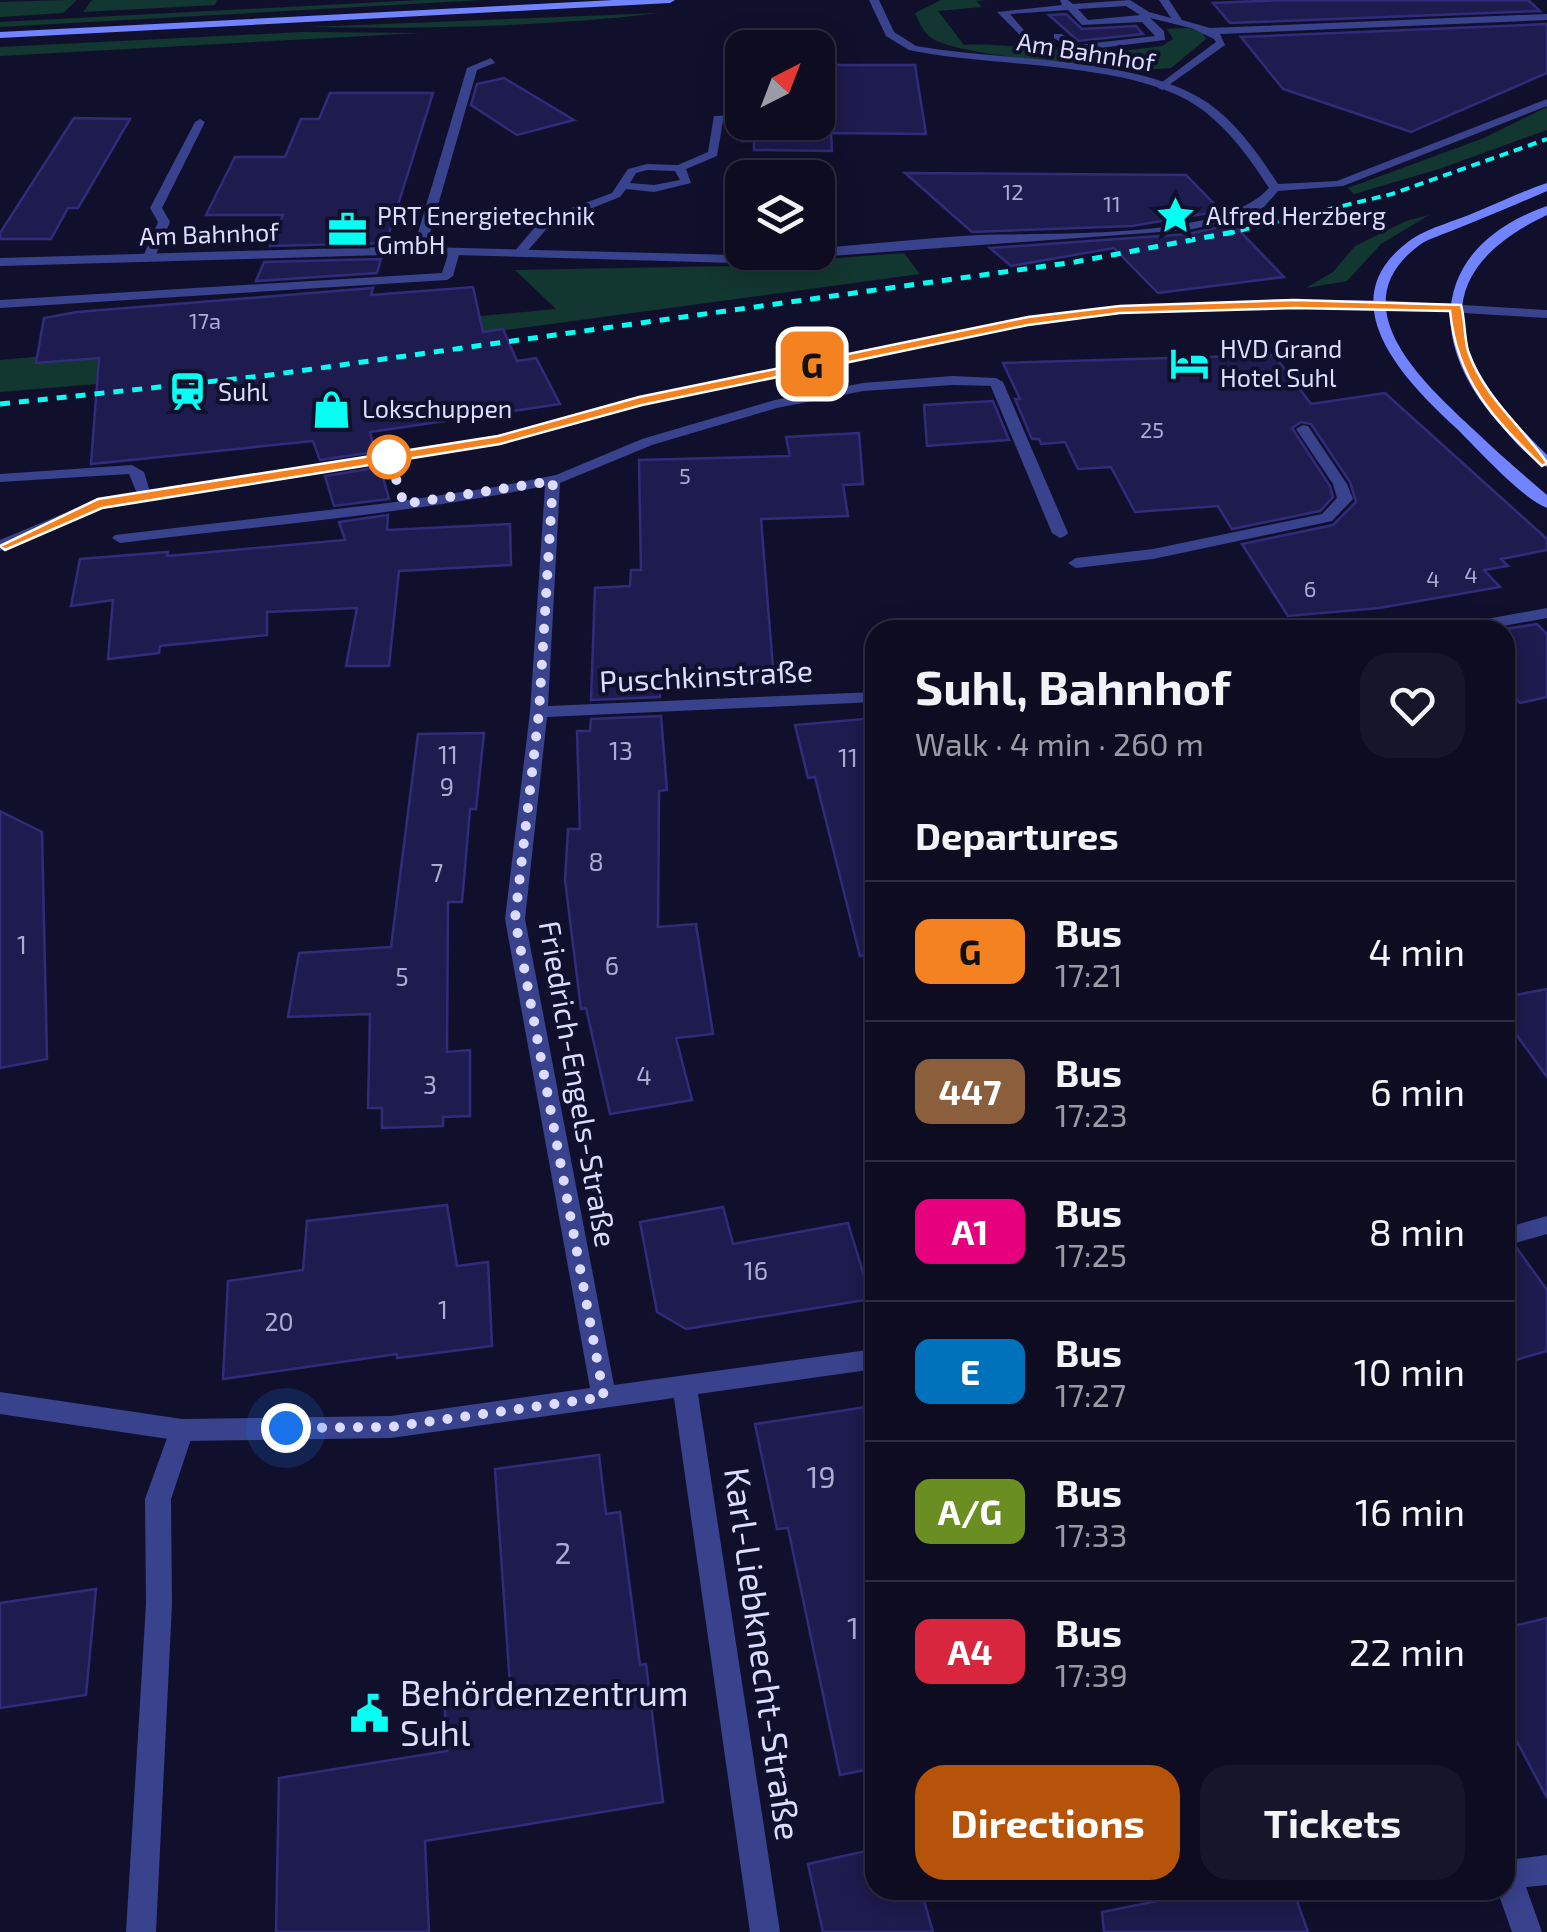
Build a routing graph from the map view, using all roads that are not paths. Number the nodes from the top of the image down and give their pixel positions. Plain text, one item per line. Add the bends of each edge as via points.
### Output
1 (670, 0) edge
2 (874, 0) edge
3 (1164, 0) edge
4 (1070, 7) edge
5 (1030, 10) junction
6 (1134, 10) edge
7 (1547, 17) edge
8 (1178, 20) junction
9 (1045, 23) dead end
10 (1211, 31) junction
11 (0, 36) edge
12 (1025, 36) dead end
13 (1058, 36) dead end
14 (491, 61) dead end
15 (1162, 87) junction
16 (1547, 102) edge
17 (725, 118) edge
18 (200, 122) dead end
19 (680, 168) junction
20 (622, 184) junction
21 (1547, 187) edge
22 (1275, 188) junction
23 (1547, 210) edge
24 (419, 250) junction
25 (835, 250) edge
26 (454, 251) junction
27 (520, 253) junction
28 (148, 258) junction
29 (725, 259) edge
30 (0, 262) edge
31 (0, 304) edge
32 (1379, 304) junction
33 (1456, 307) junction
34 (1547, 314) edge
35 (1303, 429) dead end
36 (1547, 462) edge
37 (0, 478) edge
38 (553, 481) junction
39 (144, 495) junction
40 (1547, 503) edge
41 (1060, 533) dead end
42 (120, 538) dead end
43 (3, 543) edge
44 (1076, 562) dead end
45 (1547, 612) edge
46 (1506, 620) edge
47 (865, 697) edge
48 (539, 712) junction
49 (1547, 1224) edge
50 (1515, 1234) edge
51 (865, 1360) edge
52 (685, 1387) junction
53 (604, 1397) junction
54 (0, 1403) edge
55 (182, 1430) junction
56 (1547, 1870) edge
57 (1515, 1872) edge
58 (1515, 1899) edge
59 (141, 1932) edge
60 (765, 1932) edge
61 (1526, 1932) edge

1 - 11 main road
2 - 15 street, Am Bahnhof via 890,34 913,48
3 - 8 street
4 - 5 street
4 - 6 street
4 - 6 street via 1086,23
5 - 9 street
5 - 12 street via 1002,12
6 - 8 street
6 - 13 street via 1161,38 1075,48
7 - 10 street
8 - 10 street
10 - 15 street via 1220,47
14 - 24 street via 472,68
15 - 22 street, Am Bahnhof via 1211,110
16 - 22 street, Am Bahnhof via 1339,184
17 - 19 street via 718,118 713,154
18 - 28 street via 156,208 164,222
19 - 20 street via 632,170
19 - 20 street via 687,181 678,186
20 - 27 street via 616,195 546,222
21 - 32 main road via 1417,241 1387,273
22 - 25 street, Am Bahnhof via 1266,202 1247,211 1133,234
23 - 33 main road via 1508,228 1471,260
24 - 26 street, Am Bahnhof
24 - 28 street, Am Bahnhof
26 - 27 street, Am Bahnhof
26 - 31 street via 447,276
27 - 29 street, Am Bahnhof
28 - 30 street, Am Bahnhof
32 - 33 street
32 - 39 street via 1174,307 1028,321 639,402 500,440
32 - 40 main road via 1385,338 1416,384
33 - 34 street
33 - 36 main road via 1471,374
35 - 44 street via 1345,500 1328,518 1153,554
37 - 39 street via 124,468 137,472
38 - 41 street via 682,430 822,395 932,378 996,382
38 - 42 street
38 - 48 street, Friedrich-Engels-Straße
39 - 43 street via 84,508
45 - 46 street
47 - 48 street, Puschkinstraße
48 - 53 street, Friedrich-Engels-Straße via 515,919
49 - 50 street
51 - 52 street
52 - 53 street
52 - 60 street, Karl-Liebknecht-Straße
53 - 55 street via 391,1427
54 - 55 street
55 - 59 street via 158,1499 159,1604
56 - 57 street
58 - 61 street

